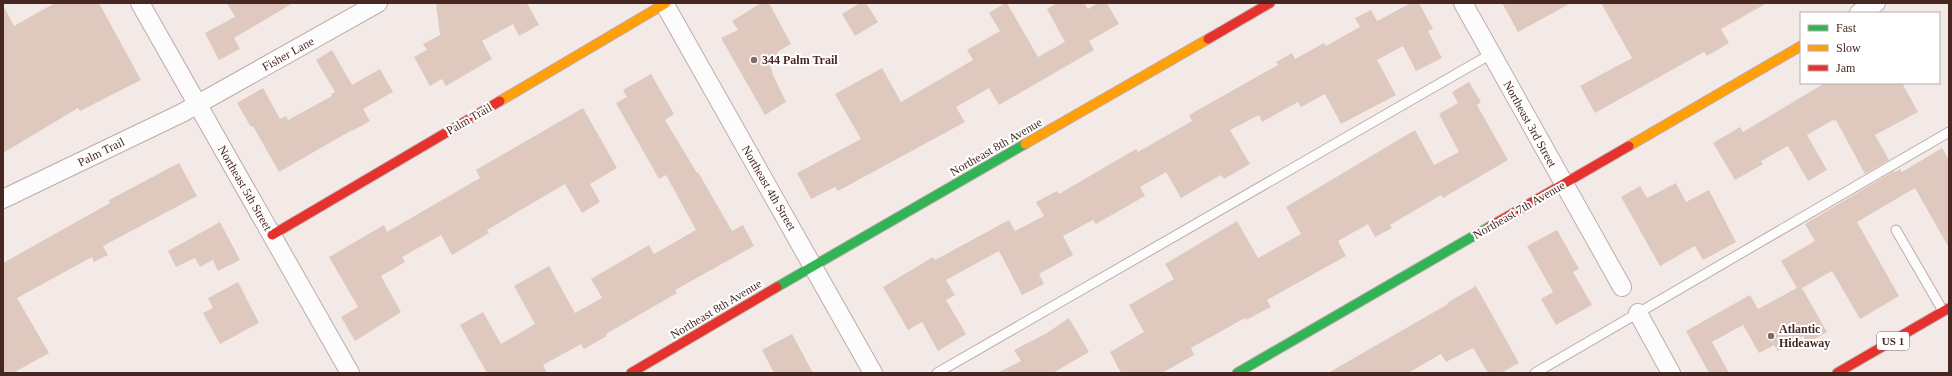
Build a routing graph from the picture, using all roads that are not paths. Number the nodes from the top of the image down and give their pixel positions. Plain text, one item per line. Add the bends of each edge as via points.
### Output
1 (140, 3) edge
2 (378, 3) edge
3 (665, 3) edge
4 (1270, 3) edge
5 (1463, 3) edge
6 (1876, 3) edge
7 (1861, 12) edge
8 (1800, 47) edge
9 (1491, 54) junction
10 (198, 104) junction
11 (1949, 132) edge
12 (1564, 184) junction
13 (3, 200) edge
14 (1896, 230) dead end
15 (272, 235) junction
16 (813, 266) junction
17 (1622, 287) dead end
18 (1946, 310) edge
19 (1638, 314) junction
20 (1853, 369) edge
21 (350, 373) edge
22 (631, 373) edge
23 (874, 373) edge
24 (937, 373) edge
25 (1237, 373) edge
26 (1535, 373) edge
27 (1672, 373) edge
28 (1837, 373) edge

1 - 10 street, Northeast 5th Street
2 - 10 street, Fisher Lane
3 - 15 street, Palm Trail
3 - 16 street, Northeast 4th Street
4 - 16 street, Northeast 8th Avenue
5 - 9 street, Northeast 3rd Street
6 - 7 street
8 - 12 street, Northeast 7th Avenue
9 - 12 street, Northeast 3rd Street
9 - 24 lane
10 - 13 street, Palm Trail
10 - 15 street, Northeast 5th Street
11 - 19 lane
12 - 17 street, Northeast 3rd Street
12 - 25 street, Northeast 7th Avenue
14 - 18 lane
15 - 21 street, Northeast 5th Street
16 - 22 street, Northeast 8th Avenue
16 - 23 street, Northeast 4th Street
18 - 20 street, US 1
19 - 26 lane
19 - 27 street
20 - 28 street, US 1

